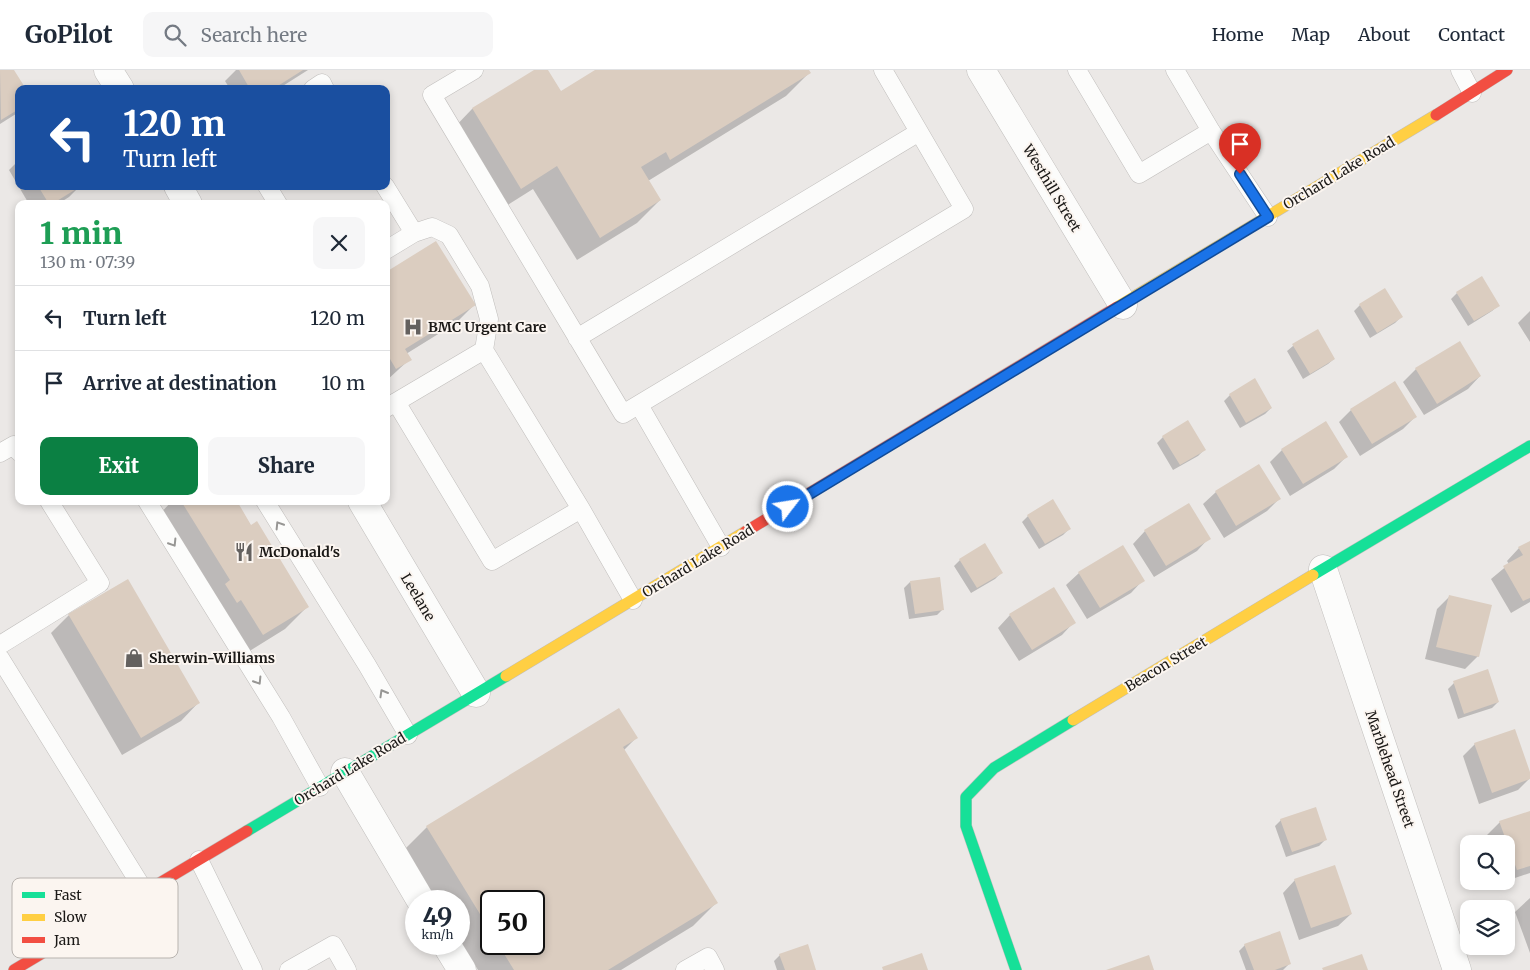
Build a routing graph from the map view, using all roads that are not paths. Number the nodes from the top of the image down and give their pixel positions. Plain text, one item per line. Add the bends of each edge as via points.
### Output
1 (108, 70) edge
2 (474, 70) edge
3 (883, 70) edge
4 (981, 70) edge
5 (1077, 70) edge
6 (1175, 70) edge
7 (1460, 70) edge
8 (1507, 70) edge
9 (117, 85) edge
10 (1472, 93) junction
11 (1211, 131) junction
12 (919, 132) junction
13 (387, 190) edge
14 (1268, 217) junction
15 (414, 233) junction
16 (390, 248) edge
17 (1123, 305) junction
18 (576, 338) junction
19 (484, 350) junction
20 (391, 405) edge
21 (639, 405) junction
22 (15, 446) edge
23 (1530, 446) edge
24 (0, 453) edge
25 (52, 505) edge
26 (149, 505) edge
27 (267, 505) edge
28 (364, 505) edge
29 (581, 509) junction
30 (721, 547) junction
31 (1323, 569) junction
32 (633, 600) junction
33 (0, 645) edge
34 (0, 658) edge
35 (476, 693) junction
36 (408, 735) junction
37 (345, 772) junction
38 (320, 787) junction
39 (199, 860) junction
40 (136, 878) edge
41 (169, 878) edge
42 (415, 890) edge
43 (453, 955) edge
44 (34, 958) edge
45 (14, 970) edge
46 (253, 970) edge
47 (288, 970) edge
48 (347, 970) edge
49 (462, 970) edge
50 (685, 970) edge
51 (714, 970) edge
52 (1016, 970) edge
53 (1457, 970) edge

1 - 9 street
2 - 18 lane via 432,95
3 - 12 lane
4 - 17 street, Westhill Street
5 - 11 lane via 1139,174
6 - 11 lane
7 - 10 lane
8 - 10 main road, Orchard Lake Road
10 - 14 main road, Orchard Lake Road
11 - 14 lane
12 - 18 lane
12 - 21 lane via 964,209
13 - 15 lane
14 - 17 main road, Orchard Lake Road
15 - 16 lane
15 - 19 lane via 432,227 449,235 480,286 489,319
17 - 30 main road, Orchard Lake Road
18 - 21 lane via 623,414
19 - 20 lane
19 - 29 lane
20 - 29 lane via 492,561
21 - 30 lane
22 - 24 lane
23 - 31 main road, Beacon Street
25 - 33 lane via 100,582
26 -> 38 lane via 276,709
36 -> 27 lane
28 - 35 street, Leelane
29 - 32 lane
30 - 32 main road, Orchard Lake Road
31 - 52 main road, Beacon Street via 994,768 966,797 966,826
31 - 53 street, Marblehead Street
32 - 35 main road, Orchard Lake Road
34 - 40 lane
35 - 36 main road, Orchard Lake Road
36 - 37 main road, Orchard Lake Road
37 - 38 main road, Orchard Lake Road
37 - 42 street
38 - 39 main road, Orchard Lake Road
39 - 41 main road, Orchard Lake Road
39 - 46 lane
43 - 49 street
44 - 45 main road, Orchard Lake Road
47 - 48 lane via 333,945
50 - 51 lane via 708,957

